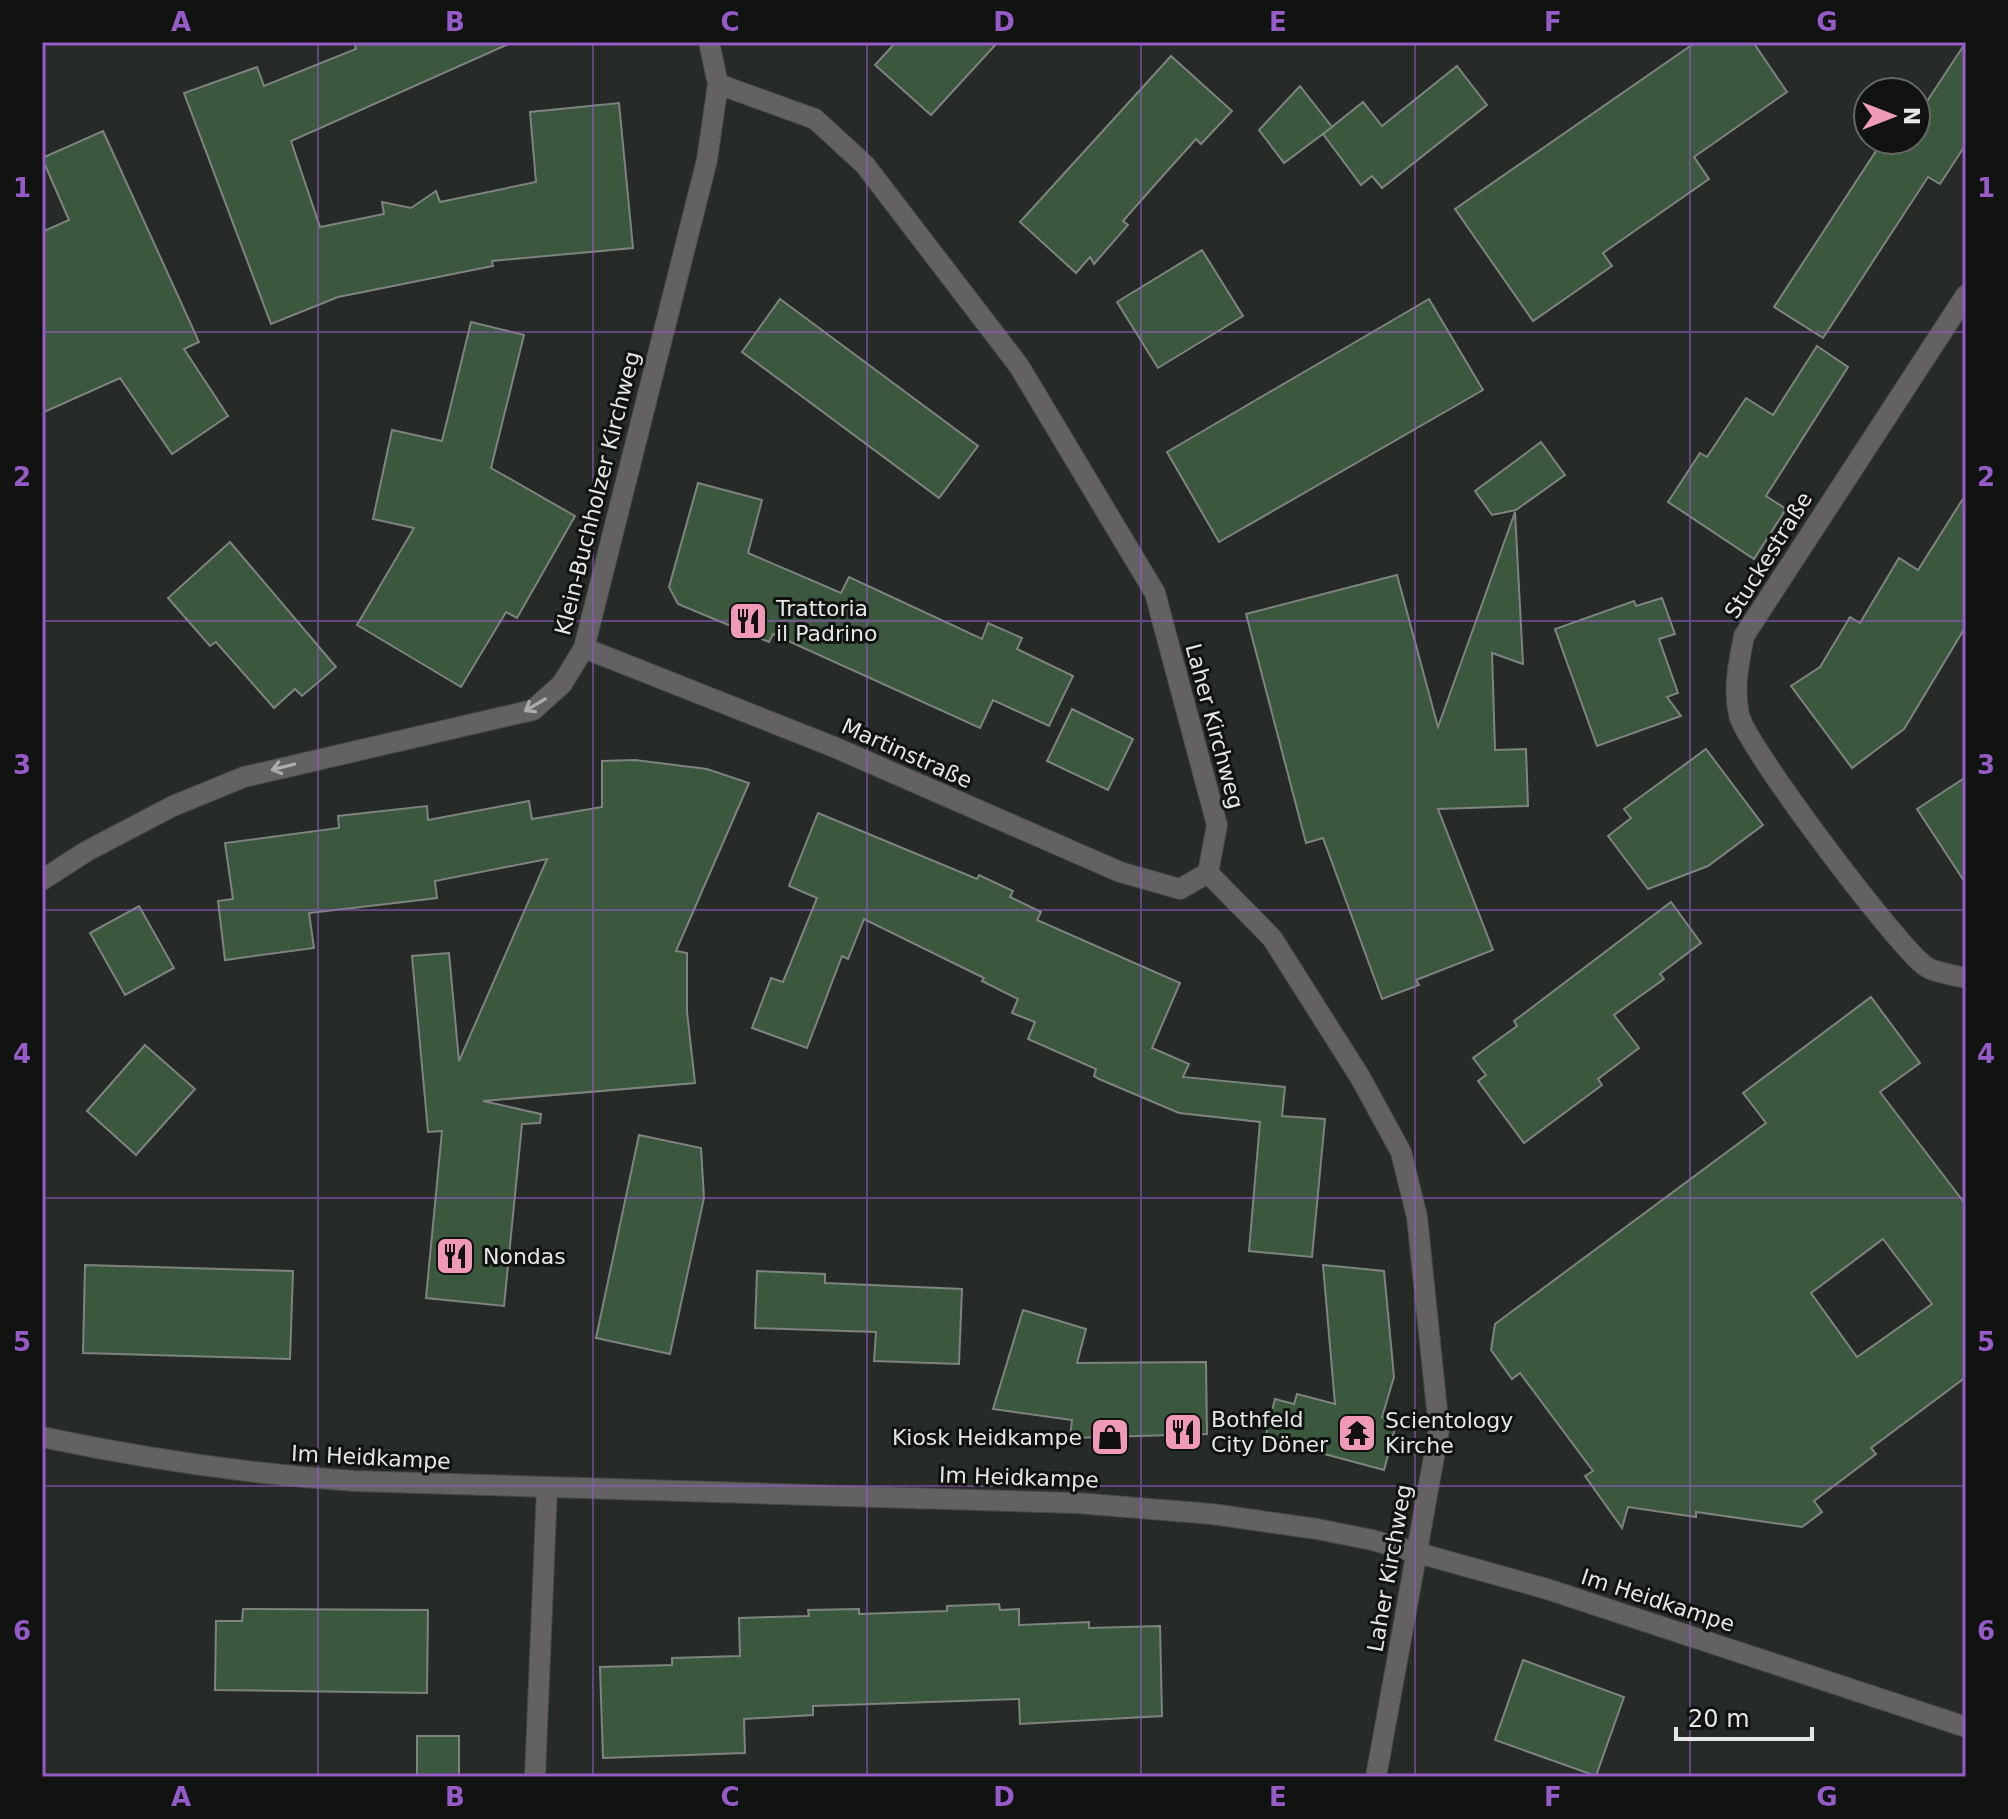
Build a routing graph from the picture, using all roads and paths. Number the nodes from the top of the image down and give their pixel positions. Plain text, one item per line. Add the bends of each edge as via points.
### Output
1 (709, 42) edge
2 (718, 84) junction
3 (1966, 295) edge
4 (584, 648) junction
5 (1208, 873) junction
6 (42, 880) edge
7 (1966, 978) edge
8 (42, 1437) edge
9 (547, 1488) junction
10 (1417, 1553) junction
11 (1966, 1727) edge
12 (535, 1777) edge
13 (1376, 1777) edge

1 - 2 street, Klein-Buchholzer Kirchweg
2 - 4 street, Klein-Buchholzer Kirchweg via 707,160
2 - 5 street, Laher Kirchweg via 815,119 865,165 1019,366 1155,593 1217,825
3 - 7 street, Stuckestraße via 1744,636 1735,681 1739,717 1754,748 1879,914 1926,967
4 - 5 street, Martinstraße via 834,747 1120,872 1180,889
4 -> 6 street, Klein-Buchholzer Kirchweg via 562,684 533,710 244,777 173,806
5 - 10 street, Laher Kirchweg via 1272,938 1401,1152 1417,1217 1439,1429
8 - 9 street, Im Heidkampe via 156,1461 255,1474
9 - 10 street, Im Heidkampe via 1077,1503 1287,1525
9 - 12 street
10 - 11 street, Im Heidkampe via 1547,1589
10 - 13 street, Laher Kirchweg

